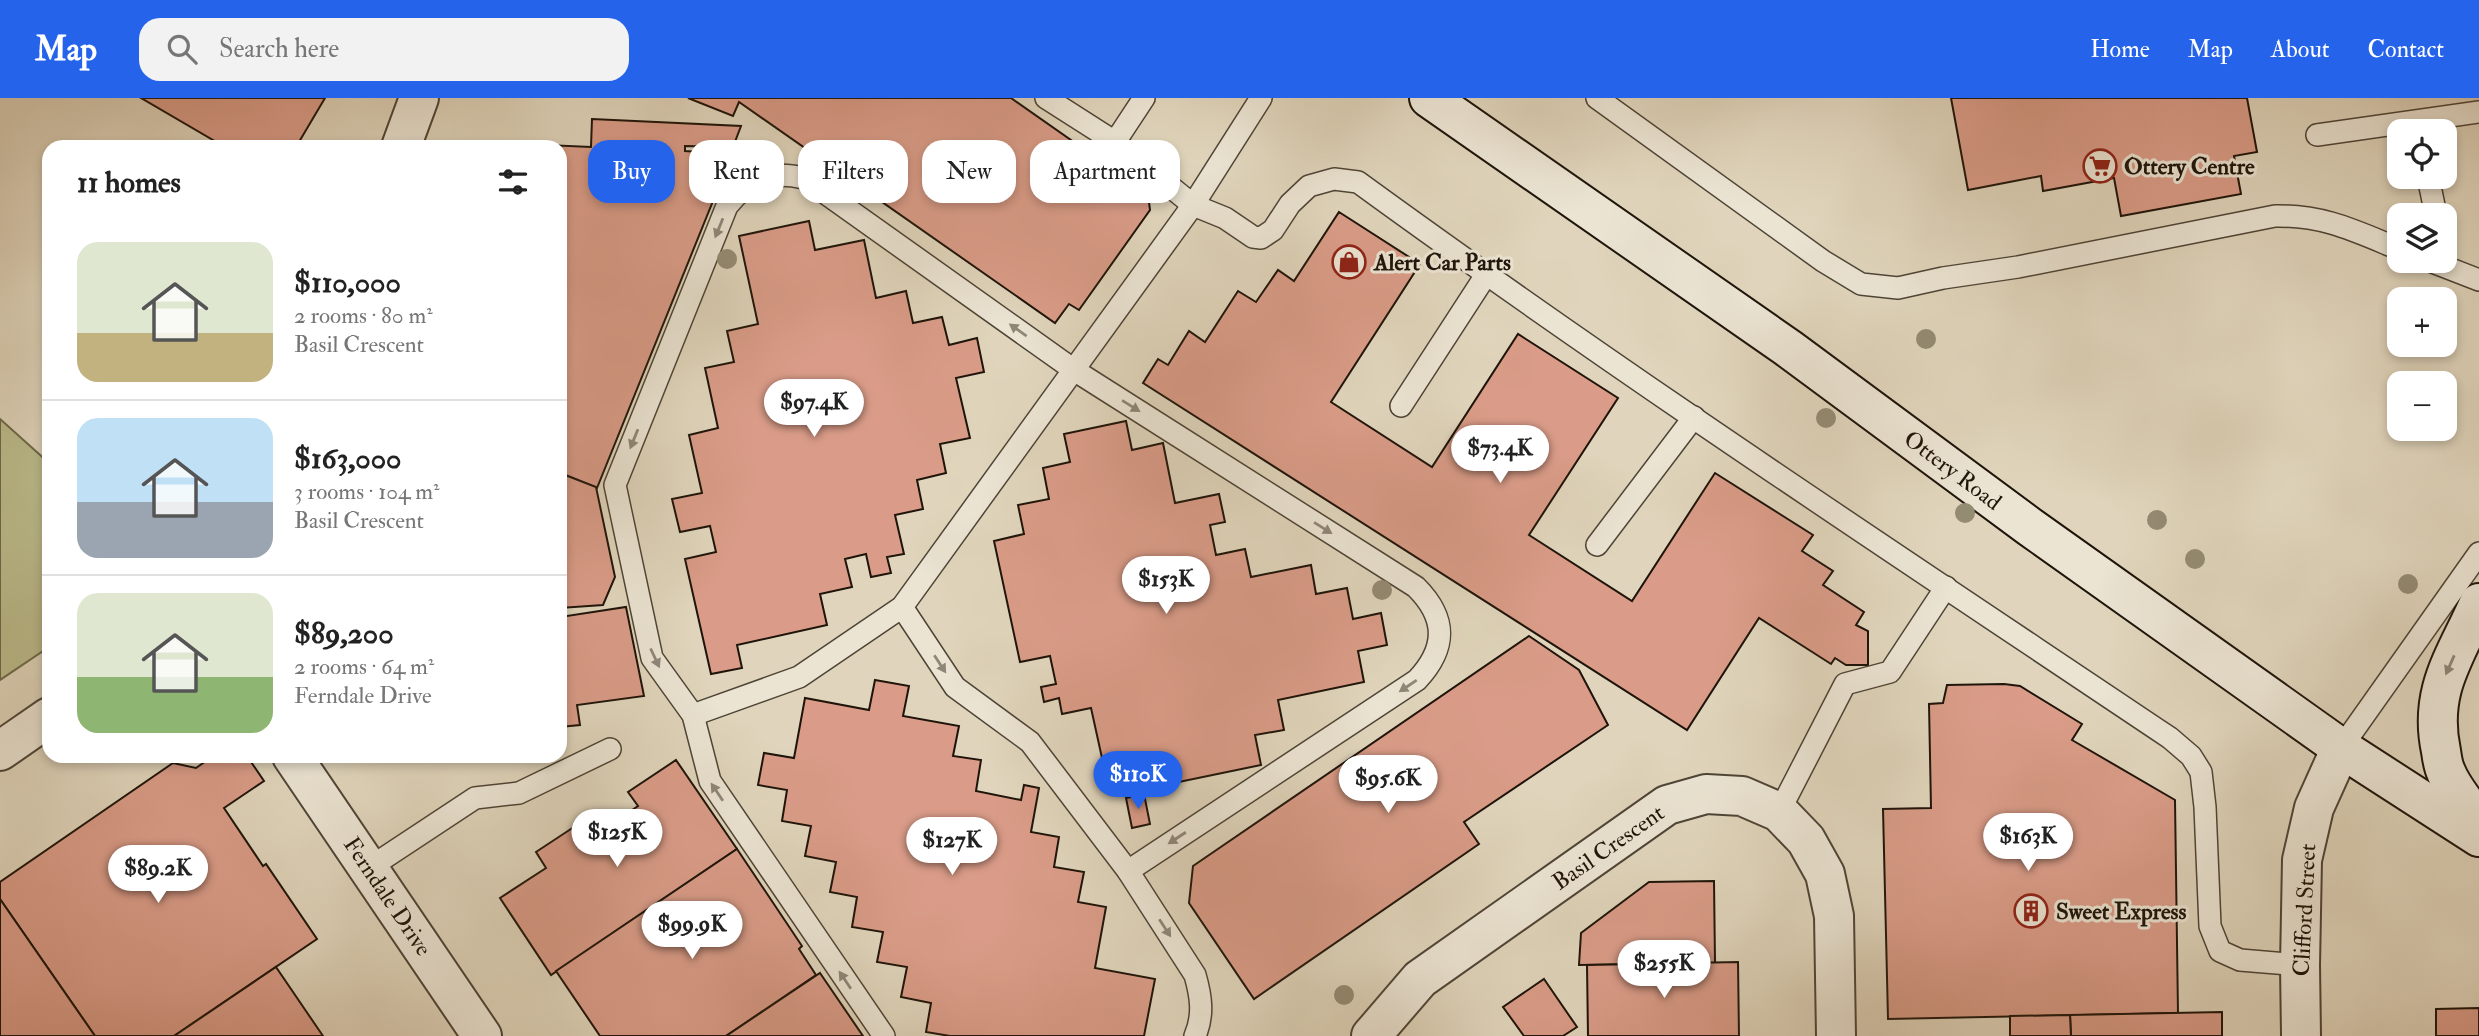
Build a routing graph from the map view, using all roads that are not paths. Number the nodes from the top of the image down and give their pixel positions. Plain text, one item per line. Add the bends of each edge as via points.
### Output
1 (419, 98) edge
2 (1046, 98) edge
3 (1144, 98) edge
4 (1261, 98) edge
5 (1429, 98) edge
6 (1597, 98) edge
7 (2479, 111) edge
8 (2446, 119) edge
9 (2387, 129) edge
10 (2317, 135) dead end
11 (404, 140) edge
12 (1112, 140) edge
13 (1116, 140) edge
14 (1180, 194) edge
15 (1193, 205) junction
16 (2387, 243) edge
17 (2457, 270) edge
18 (1486, 275) junction
19 (2479, 280) edge
20 (1074, 370) junction
21 (1401, 406) dead end
22 (1694, 416) junction
23 (1597, 545) dead end
24 (2479, 553) edge
25 (1946, 587) junction
26 (2479, 603) edge
27 (902, 607) junction
28 (694, 715) junction
29 (42, 722) edge
30 (2341, 748) junction
31 (610, 749) dead end
32 (0, 751) edge
33 (297, 763) edge
34 (1779, 812) junction
35 (2479, 822) edge
36 (2479, 837) edge
37 (369, 868) junction
38 (1128, 871) junction
39 (2300, 965) junction
40 (482, 1036) edge
41 (884, 1036) edge
42 (1195, 1036) edge
43 (1371, 1036) edge
44 (1836, 1036) edge
45 (2301, 1036) edge

1 - 11 street
2 - 12 lane
3 - 13 lane
4 - 15 lane
5 - 30 street, Ottery Road via 1788,348 2029,527
6 - 16 lane via 1861,284 1898,288 2275,216 2329,220
7 - 8 lane
9 - 10 lane
14 - 15 lane
15 - 18 lane via 1261,238 1309,186 1347,179 1358,182
15 - 20 lane
17 - 19 lane
18 - 21 lane
18 - 22 lane
20 - 27 lane
20 -> 28 lane via 804,178 772,175 754,180 739,192 727,206 615,485 652,658
20 -> 38 lane via 1416,587 1435,611 1439,625 1435,656 1417,680
22 - 23 lane
22 - 25 lane
24 - 30 lane
25 - 34 lane via 1890,672 1845,684
25 - 39 lane via 2191,756 2201,772 2210,926 2220,951 2240,960
26 -> 35 street via 2449,666 2437,711 2445,772
27 - 28 lane via 799,677
27 -> 38 lane via 955,687 1030,742
41 -> 28 lane via 710,781
29 - 32 street
30 - 36 street, Ottery Road
30 - 39 street, Clifford Street via 2314,808 2302,860
31 - 37 lane via 519,793 475,798
33 - 37 street, Ferndale Drive
34 - 43 street, Basil Crescent via 1742,796 1706,794 1667,805 1420,979
34 - 44 street, Basil Crescent via 1805,840 1825,874 1835,916
37 - 40 street, Ferndale Drive
38 -> 42 lane via 1195,975 1201,1013
39 - 45 street, Clifford Street

